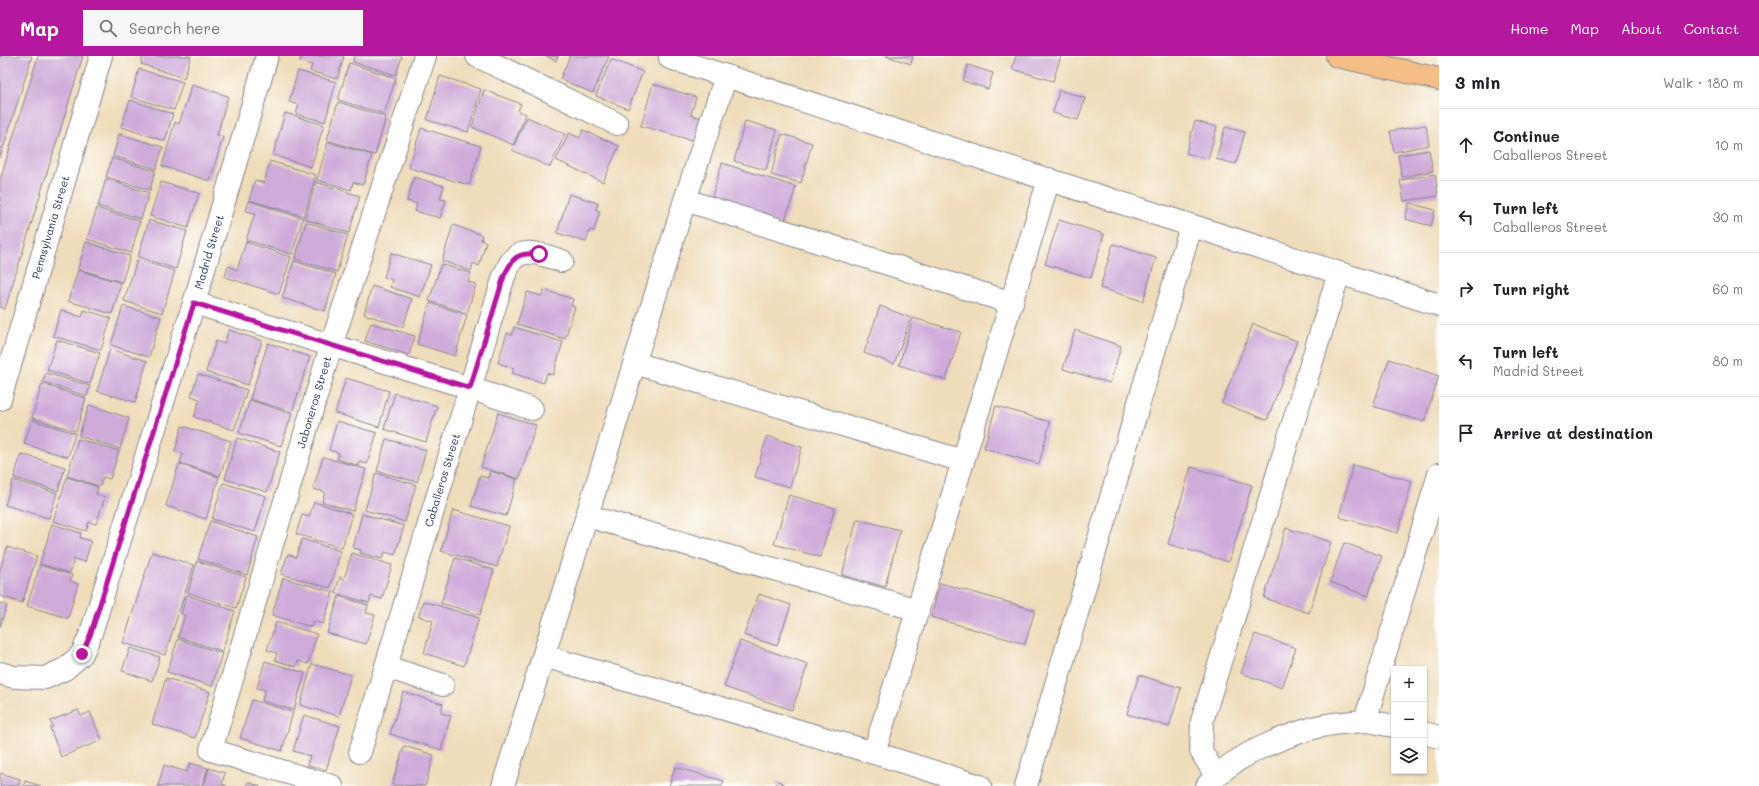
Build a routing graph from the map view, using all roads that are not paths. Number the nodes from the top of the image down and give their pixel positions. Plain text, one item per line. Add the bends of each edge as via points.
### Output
1 (101, 56) edge
2 (266, 56) edge
3 (425, 56) edge
4 (477, 56) edge
5 (1337, 56) edge
6 (670, 58) dead end
7 (726, 76) junction
8 (1439, 79) edge
9 (617, 124) dead end
10 (1049, 179) junction
11 (685, 200) junction
12 (1191, 226) junction
13 (562, 261) dead end
14 (1339, 273) junction
15 (194, 303) junction
16 (1012, 303) junction
17 (1439, 305) edge
18 (331, 346) junction
19 (635, 363) junction
20 (3, 376) edge
21 (470, 388) junction
22 (0, 399) edge
23 (532, 410) dead end
24 (963, 460) junction
25 (1439, 474) edge
26 (587, 516) junction
27 (918, 610) junction
28 (544, 656) junction
29 (386, 667) junction
30 (0, 673) edge
31 (443, 685) dead end
32 (1365, 721) junction
33 (1391, 725) edge
34 (1427, 734) edge
35 (1439, 737) edge
36 (360, 752) dead end
37 (874, 753) junction
38 (1212, 781) edge
39 (332, 786) edge
40 (503, 786) edge
41 (980, 786) edge
42 (1026, 786) edge

1 - 20 street, Pennsylvania Street
2 - 15 street, Madrid Street
3 - 18 street, Jaboneros Street
4 - 9 street
5 - 8 main road
6 - 7 street
7 - 10 street
7 - 11 street
10 - 12 street
10 - 16 street
11 - 16 street
11 - 19 street
12 - 14 street
12 - 42 street
13 - 21 street, Caballeros Street via 525,253 512,260 504,276
14 - 17 street
14 - 38 street via 1202,721 1201,751
15 - 18 street
15 - 30 street, Madrid Street via 91,633 82,654 65,669 45,678 14,677
16 - 24 street
18 - 21 street
18 - 39 street, Jaboneros Street via 211,750
19 - 24 street
19 - 26 street
20 - 22 street, Pennsylvania Street
21 - 23 street
21 - 29 street, Caballeros Street
24 - 27 street
25 - 32 street
26 - 27 street
26 - 28 street
27 - 37 street
28 - 37 street
28 - 40 street
29 - 31 street
29 - 36 street, Caballeros Street
32 - 33 street
32 - 38 street via 1314,727 1270,744 1242,758
34 - 35 street
37 - 41 street

